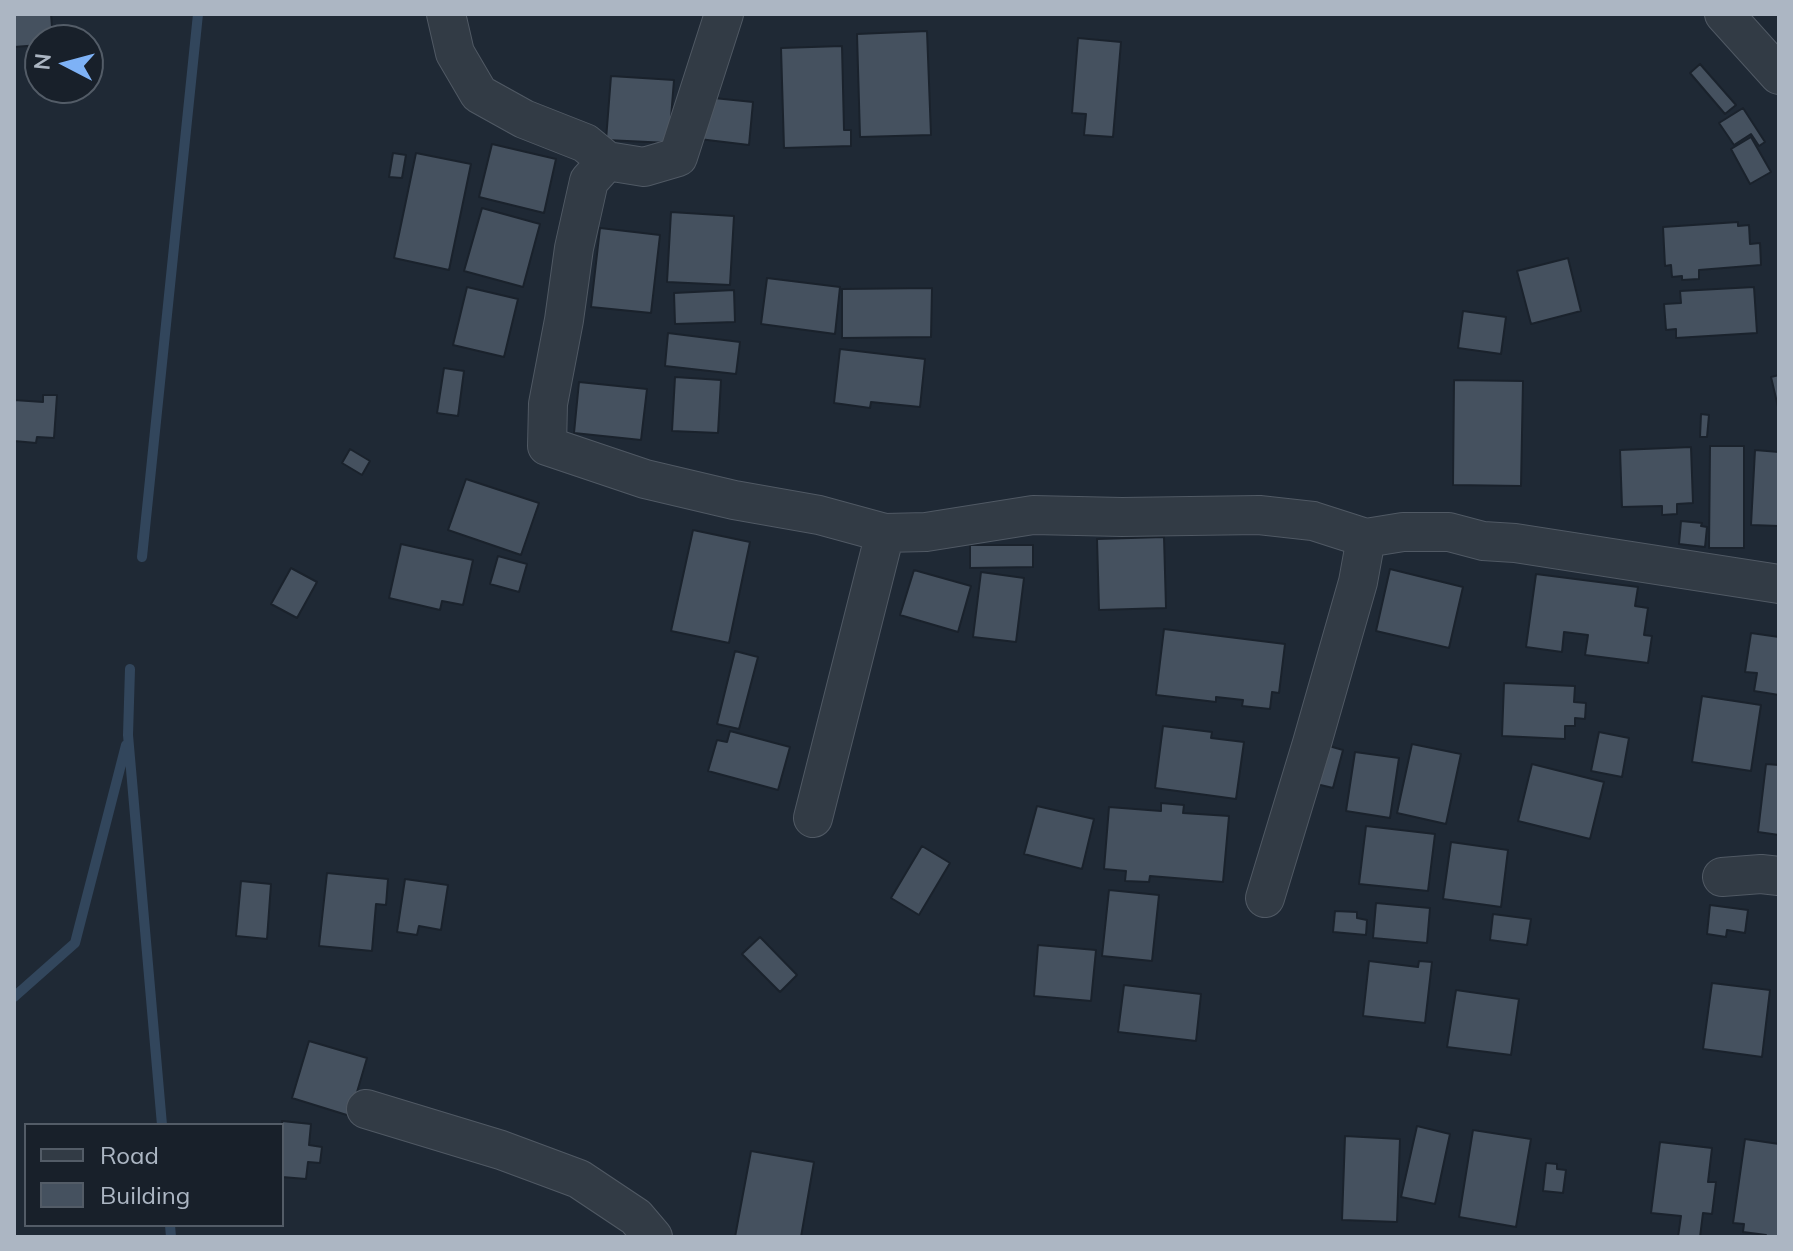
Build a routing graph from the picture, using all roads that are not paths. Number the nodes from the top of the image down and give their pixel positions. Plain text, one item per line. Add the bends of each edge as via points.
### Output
1 (446, 14) edge
2 (724, 14) edge
3 (1724, 14) edge
4 (1779, 75) edge
5 (607, 161) junction
6 (885, 533) junction
7 (1366, 538) junction
8 (1779, 584) edge
9 (813, 818) dead end
10 (1779, 876) edge
11 (1722, 877) dead end
12 (1265, 898) dead end
13 (366, 1109) dead end
14 (653, 1237) edge

1 - 5 street via 455,53 479,94 585,143
2 - 5 street via 678,157 644,167
3 - 4 street
5 - 6 street via 589,181 574,248 548,404 547,446 645,479
6 - 7 street via 1033,515 1259,515 1313,521
6 - 9 street
7 - 8 street via 1449,532
7 - 12 street via 1358,582
10 - 11 street
13 - 14 street via 579,1179 636,1217

